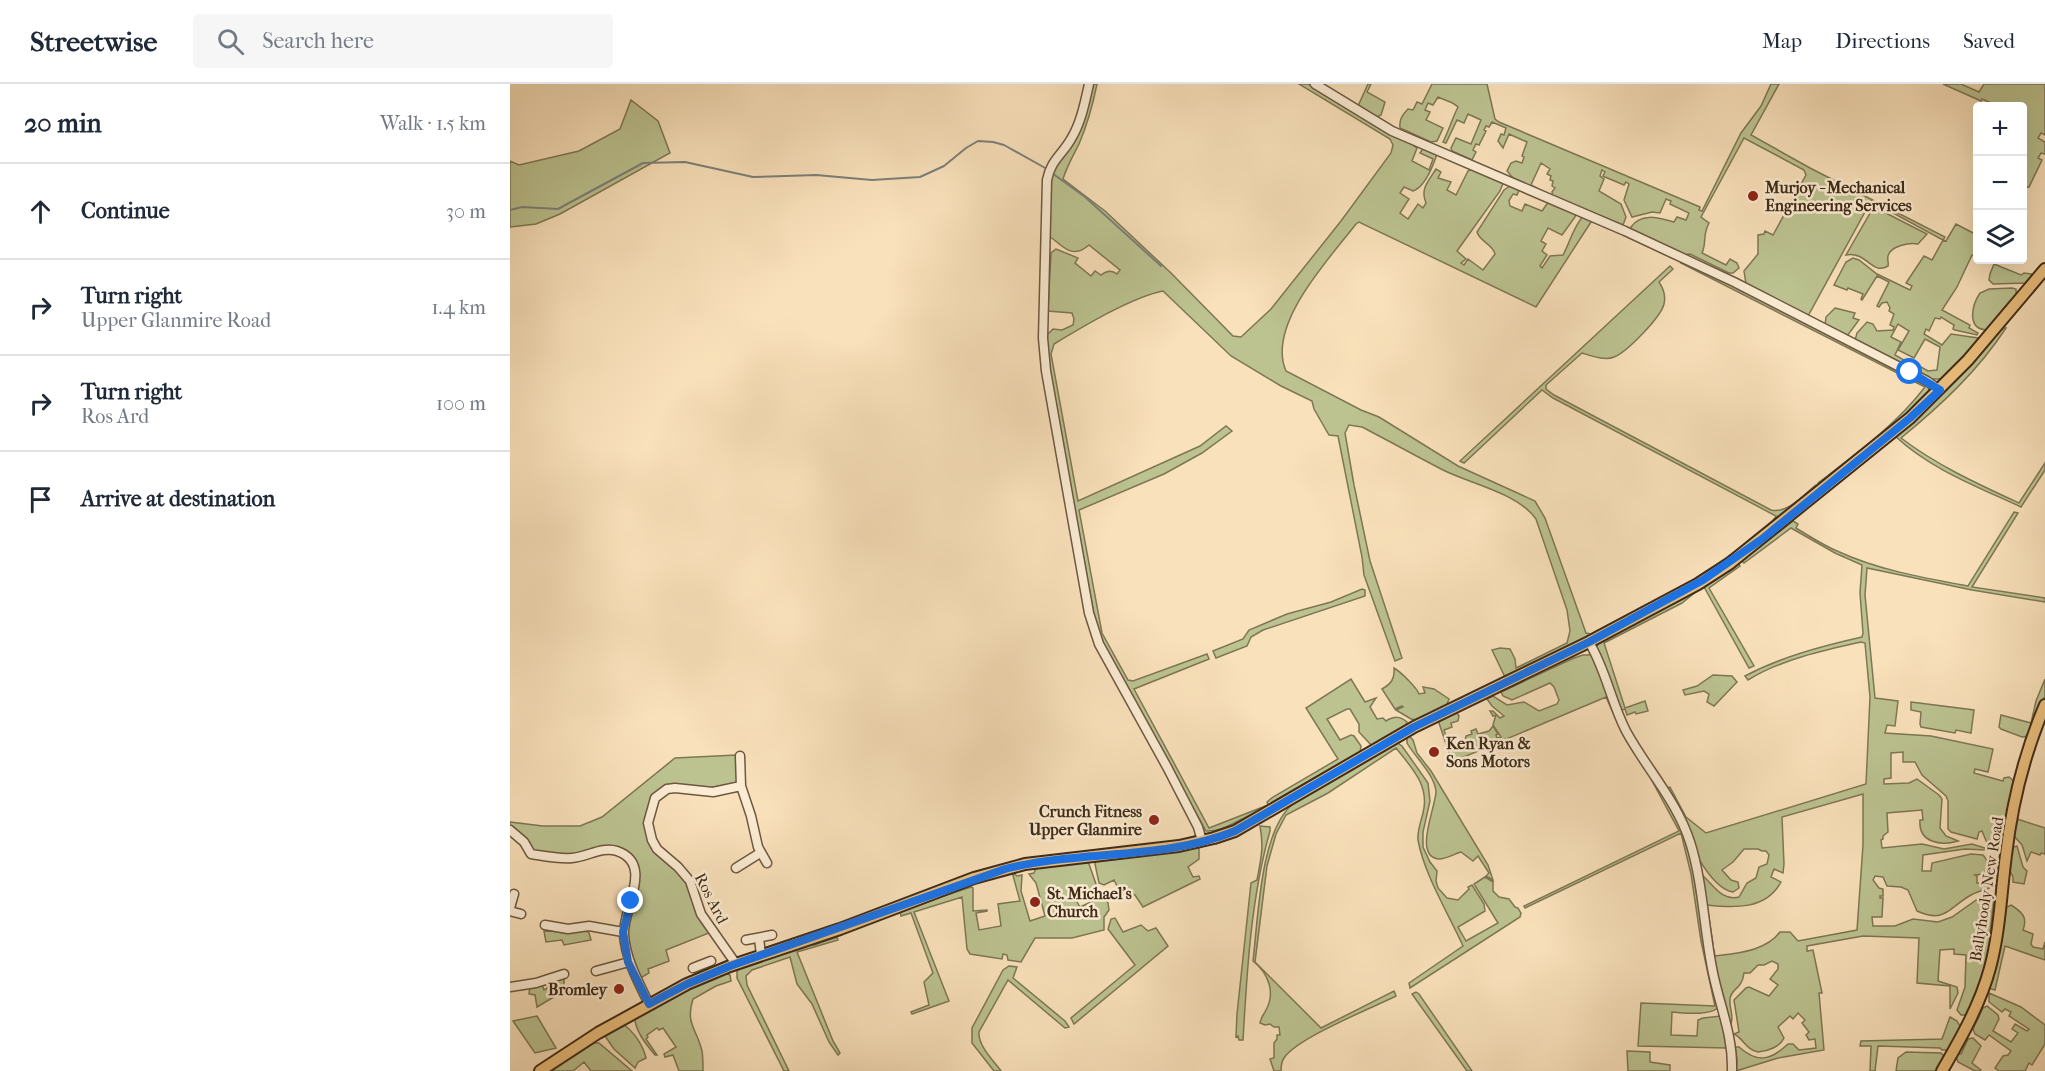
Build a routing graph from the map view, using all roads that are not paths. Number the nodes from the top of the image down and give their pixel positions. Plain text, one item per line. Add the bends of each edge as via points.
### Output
1 (1089, 84) edge
2 (1315, 84) edge
3 (2045, 269) edge
4 (1940, 390) junction
5 (1589, 642) junction
6 (2045, 705) edge
7 (740, 756) dead end
8 (741, 786) junction
9 (510, 830) edge
10 (1202, 841) junction
11 (760, 853) junction
12 (767, 863) dead end
13 (736, 868) dead end
14 (514, 894) dead end
15 (510, 909) edge
16 (521, 914) dead end
17 (545, 925) dead end
18 (623, 932) junction
19 (772, 935) dead end
20 (759, 938) junction
21 (746, 940) dead end
22 (761, 955) junction
23 (711, 961) dead end
24 (628, 962) junction
25 (736, 964) junction
26 (596, 971) dead end
27 (564, 974) dead end
28 (705, 976) junction
29 (510, 987) edge
30 (649, 1004) junction
31 (540, 1071) edge
32 (1732, 1071) edge
33 (1942, 1071) edge

1 - 10 street via 1076,132 1052,163 1047,180 1043,344 1046,371 1095,637 1167,766
2 - 4 street via 1392,131 1658,246
3 - 4 main road
4 - 5 main road via 1737,558 1698,584
5 - 10 main road via 1414,727 1245,826
5 - 32 street via 1620,719 1671,801 1691,844 1710,958 1731,1039
6 - 33 main road, Ballyhooly New Road via 2019,785 1990,966 1972,1016
7 - 8 street
8 - 11 street
8 - 25 street, Ros Ard via 713,792 667,789 655,798 648,816 657,849 690,881 708,928
9 - 18 street via 531,854 568,858 608,850 626,857 633,864 636,877
10 - 22 main road via 1015,866
11 - 12 street
11 - 13 street
14 - 15 street
15 - 16 street
17 - 18 street
18 - 24 street
19 - 20 street
20 - 21 street
20 - 22 street
22 - 25 main road
23 - 28 street via 697,966
24 - 26 street
24 - 30 street
25 - 28 main road
27 - 29 street
28 - 30 main road
30 - 31 main road

